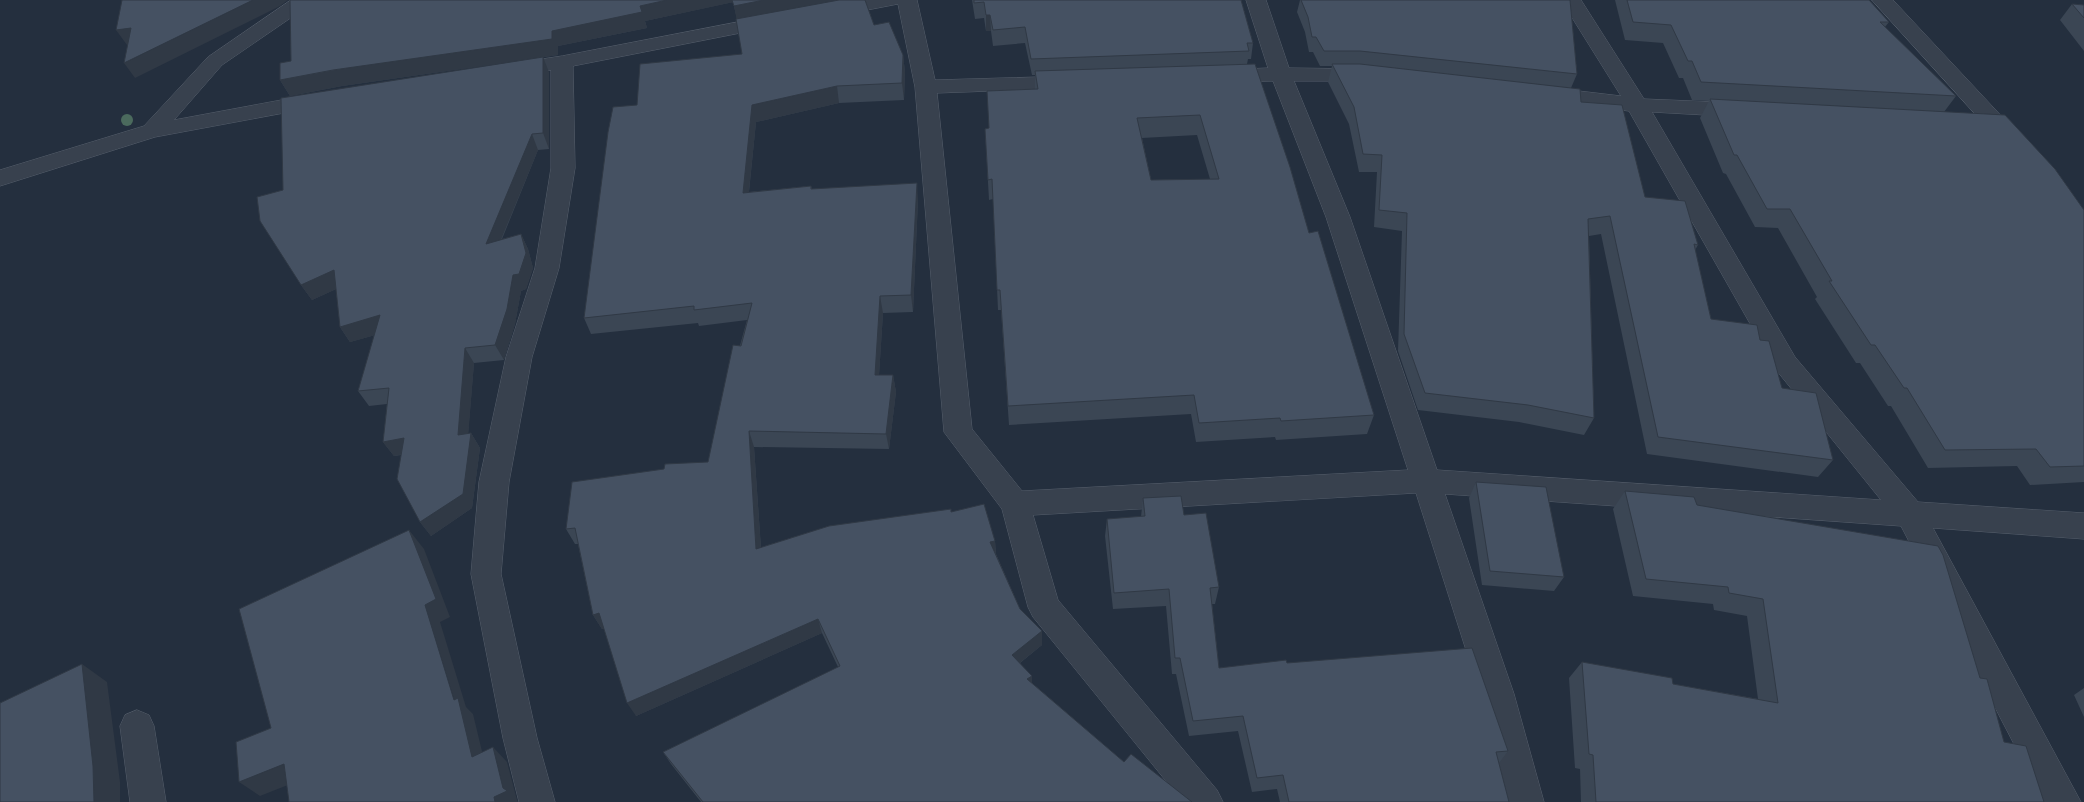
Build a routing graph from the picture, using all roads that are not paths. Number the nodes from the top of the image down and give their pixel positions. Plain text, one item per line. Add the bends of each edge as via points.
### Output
1 (304, 0) edge
2 (891, 0) edge
3 (907, 0) edge
4 (1256, 0) edge
5 (1571, 0) edge
6 (1882, 0) edge
7 (562, 62) junction
8 (485, 74) edge
9 (1281, 74) junction
10 (1202, 77) edge
11 (1385, 77) edge
12 (1094, 81) edge
13 (926, 87) junction
14 (1520, 92) edge
15 (342, 95) edge
16 (1637, 104) junction
17 (1763, 112) edge
18 (1968, 123) edge
19 (1997, 124) junction
20 (152, 131) junction
21 (2024, 154) edge
22 (0, 178) edge
23 (1425, 482) junction
24 (1015, 504) junction
25 (1910, 514) junction
26 (2084, 526) edge
27 (137, 726) dead end
28 (148, 802) edge
29 (537, 802) edge
30 (1204, 802) edge
31 (1526, 802) edge
32 (2063, 802) edge

1 - 20 street via 214,62
2 - 7 street
3 - 13 street
4 - 9 street
5 - 16 street
6 - 19 street
7 - 8 street
7 - 29 street via 563,168 547,268 519,357 494,482 486,574 520,738
9 - 10 street
9 - 11 street
9 - 23 street via 1338,217
12 - 13 street
13 - 24 street via 958,432
14 - 16 street
15 - 20 street
16 - 17 street
16 - 25 street via 1786,364
18 - 19 street
19 - 21 street
20 - 22 street
23 - 24 street
23 - 25 street
23 - 31 street via 1497,694
24 - 30 street via 1044,607
25 - 26 street
25 - 32 street
27 - 28 street

